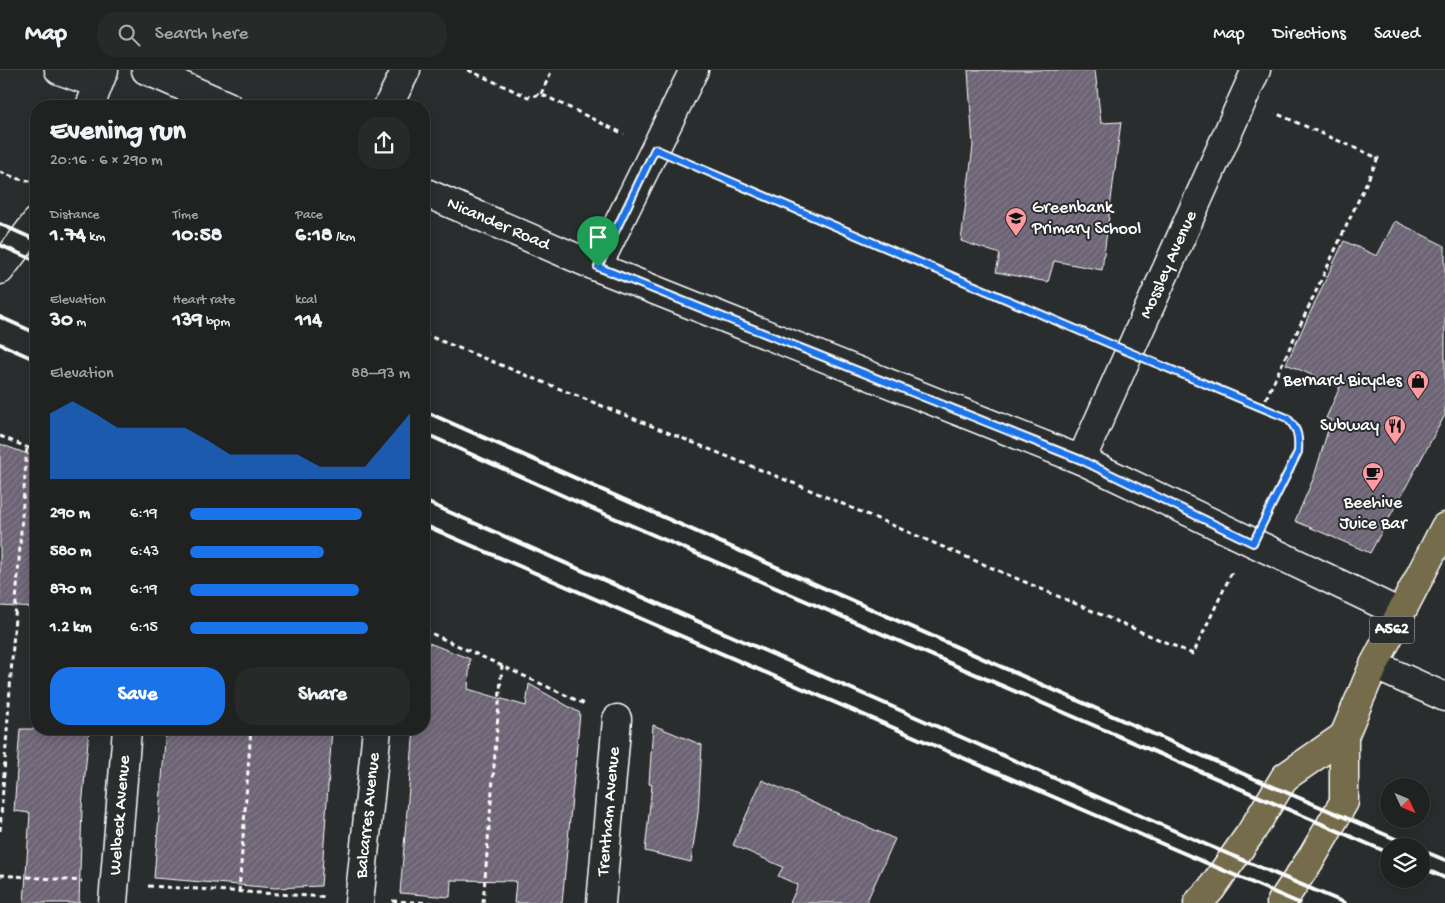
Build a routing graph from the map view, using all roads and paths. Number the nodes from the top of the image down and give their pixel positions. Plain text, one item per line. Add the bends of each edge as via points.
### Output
1 (59, 70) edge
2 (91, 70) edge
3 (104, 70) edge
4 (146, 70) edge
5 (406, 70) edge
6 (468, 70) edge
7 (552, 70) edge
8 (694, 70) edge
9 (1256, 70) edge
10 (541, 94) junction
11 (1243, 99) junction
12 (92, 100) edge
13 (214, 100) edge
14 (391, 100) edge
15 (655, 149) junction
16 (0, 172) edge
17 (30, 181) edge
18 (430, 195) edge
19 (30, 230) edge
20 (598, 267) junction
21 (0, 270) edge
22 (430, 336) edge
23 (1129, 352) junction
24 (1262, 407) junction
25 (0, 436) edge
26 (27, 446) junction
27 (30, 447) edge
28 (1081, 460) junction
29 (1445, 527) edge
30 (1250, 541) junction
31 (1400, 613) junction
32 (430, 633) edge
33 (1374, 665) junction
34 (502, 666) junction
35 (1445, 697) edge
36 (617, 719) joint
37 (127, 735) edge
38 (251, 735) edge
39 (376, 735) edge
40 (1344, 736) junction
41 (0, 831) edge
42 (0, 875) edge
43 (239, 892) junction
44 (114, 893) edge
45 (359, 901) edge
46 (433, 903) edge
47 (483, 903) edge
48 (601, 903) edge
49 (1198, 903) edge
50 (1281, 903) edge

1 - 2 street via 81,78
3 - 12 street
4 - 13 street
5 - 14 street
6 - 10 path via 528,97
7 - 10 path
8 - 15 street
9 - 11 street, Mossley Avenue
10 - 15 path
11 - 23 street, Mossley Avenue
11 - 24 path via 1378,158
15 - 20 street
15 - 23 path
16 - 17 path
18 - 20 street, Nicander Road
19 - 21 street
20 - 28 street, Nicander Road
22 - 30 path via 803,487 1193,654
23 - 24 path
23 - 28 street, Mossley Avenue
24 - 30 path via 1287,418 1295,426 1299,438 1298,452
25 - 26 path
26 - 27 path
26 - 41 path
28 - 30 street, Nicander Road
29 - 31 highway, A562
30 - 31 street, Nicander Road
31 - 33 highway, A562
32 - 34 path
33 - 35 street
33 - 40 highway, A562
34 - 36 path
34 - 47 path
36 - 48 street, Trentham Avenue
37 - 44 street, Welbeck Avenue
38 - 43 path
39 - 45 street, Balcarres Avenue
40 - 49 highway via 1285,777 1250,834
40 - 50 highway, A562 via 1344,802
42 - 44 path
43 - 44 path
43 - 45 path
45 - 46 path

